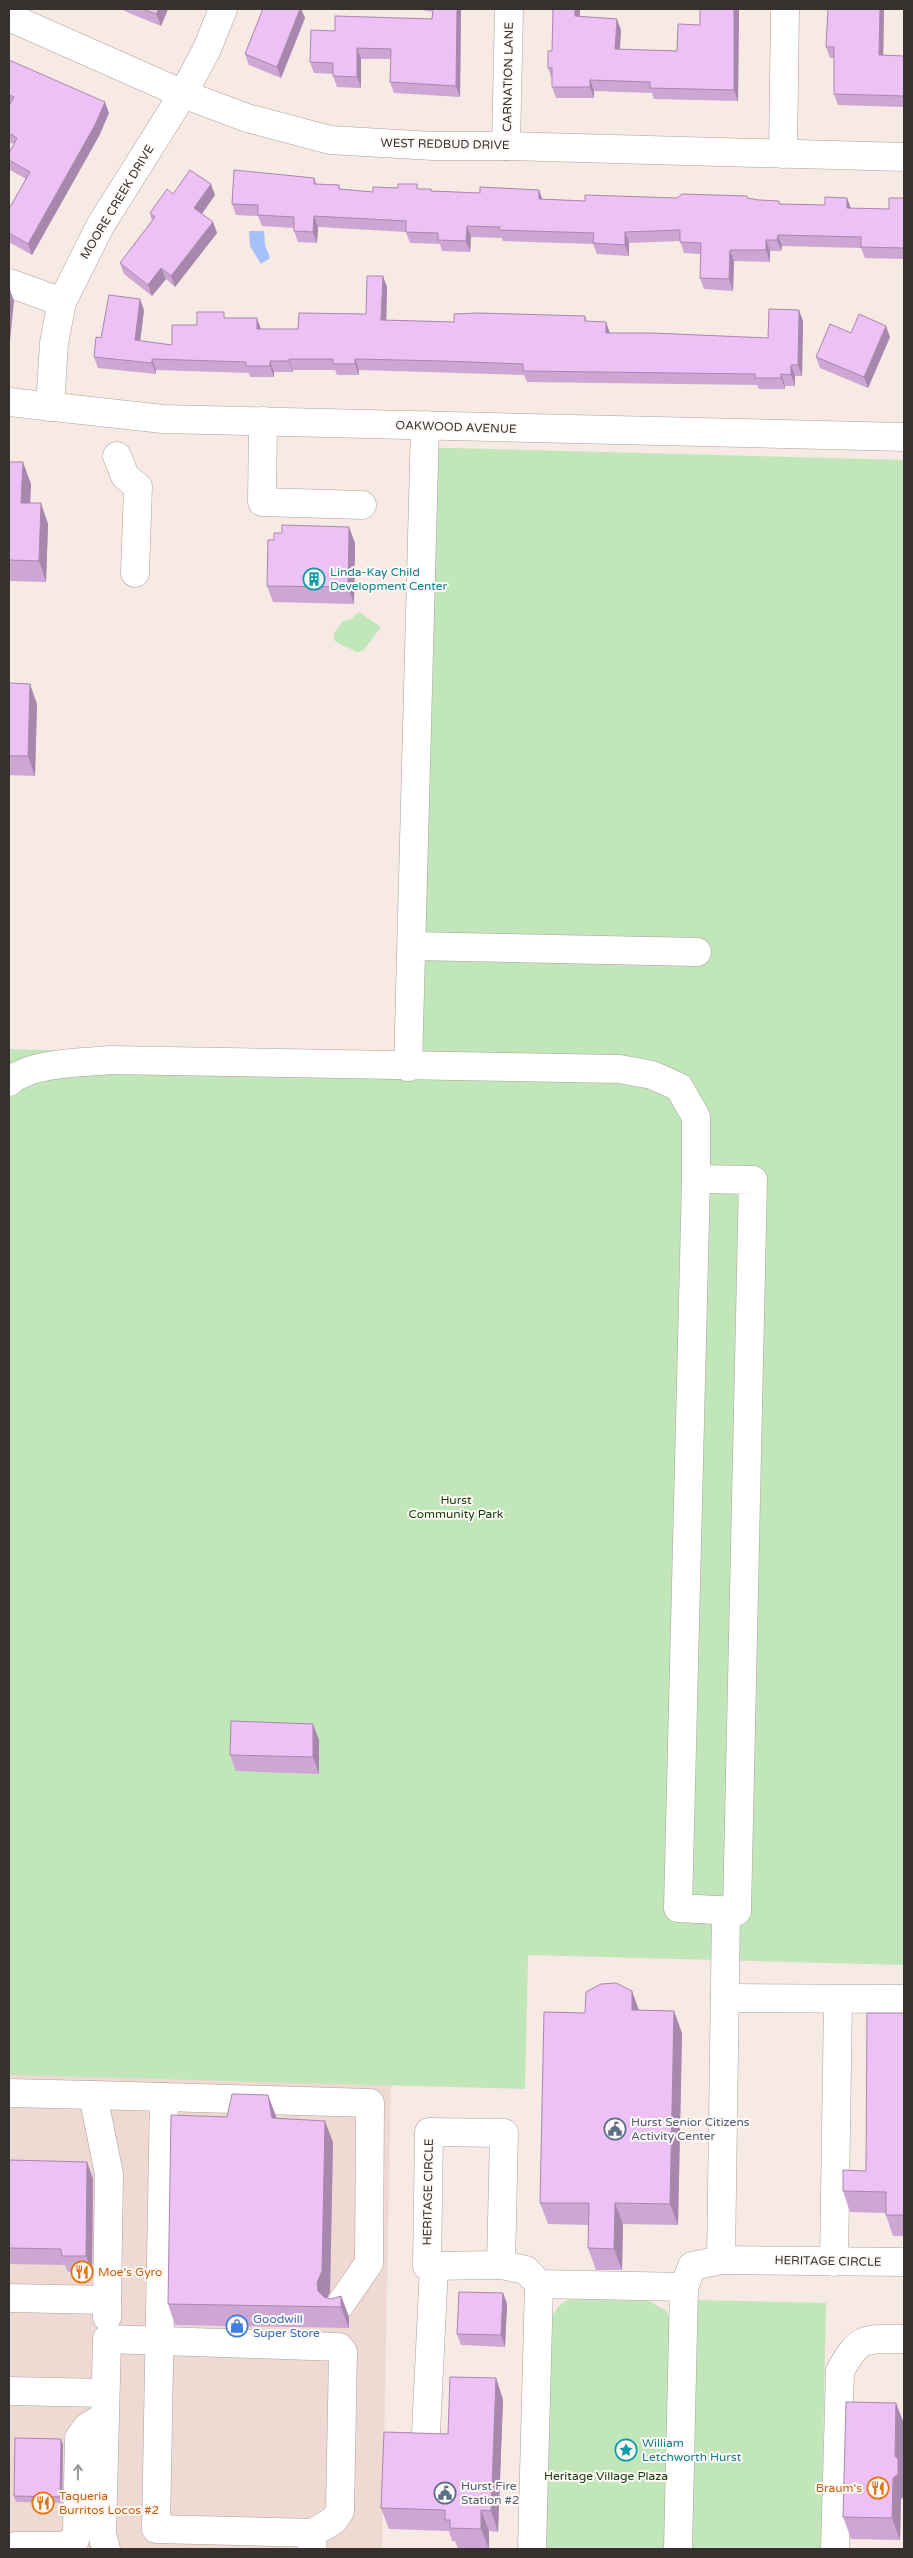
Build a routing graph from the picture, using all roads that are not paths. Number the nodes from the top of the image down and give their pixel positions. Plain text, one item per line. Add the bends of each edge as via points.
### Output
1 (224, 9) edge
2 (509, 9) edge
3 (785, 9) edge
4 (9, 17) edge
5 (183, 94) junction
6 (506, 146) junction
7 (782, 154) junction
8 (904, 157) edge
9 (9, 283) edge
10 (62, 302) junction
11 (9, 402) edge
12 (50, 407) junction
13 (263, 421) junction
14 (426, 425) junction
15 (904, 434) edge
16 (117, 456) dead end
17 (362, 505) dead end
18 (135, 573) dead end
19 (412, 946) junction
20 (697, 952) dead end
21 (408, 1067) junction
22 (10, 1076) edge
23 (696, 1179) junction
24 (726, 1911) junction
25 (725, 1998) junction
26 (838, 1998) junction
27 (904, 1999) edge
28 (9, 2093) edge
29 (93, 2095) junction
30 (164, 2097) junction
31 (721, 2260) junction
32 (834, 2262) junction
33 (904, 2262) edge
34 (501, 2265) junction
35 (434, 2266) junction
36 (539, 2284) junction
37 (684, 2287) junction
38 (9, 2298) edge
39 (107, 2300) junction
40 (339, 2327) junction
41 (107, 2339) junction
42 (904, 2339) edge
43 (160, 2340) junction
44 (904, 2354) edge
45 (9, 2390) edge
46 (105, 2405) junction
47 (426, 2433) edge
48 (312, 2541) edge
49 (104, 2542) edge
50 (9, 2549) edge
51 (74, 2549) edge
52 (532, 2549) edge
53 (678, 2549) edge
54 (835, 2549) edge
55 (846, 2549) edge

1 - 5 street, MOORE CREEK DRIVE
2 - 6 street, CARNATION LANE
3 - 7 street
4 - 5 street, WEST REDBUD DRIVE
5 - 6 street, WEST REDBUD DRIVE via 247,118 330,140
5 - 10 street, MOORE CREEK DRIVE via 100,226
6 - 7 street, WEST REDBUD DRIVE
7 - 8 street, WEST REDBUD DRIVE
9 - 10 street
10 - 12 street, MOORE CREEK DRIVE via 54,343
11 - 12 street, OAKWOOD AVENUE
12 - 13 street, OAKWOOD AVENUE via 163,419
13 - 14 street, OAKWOOD AVENUE
13 - 17 street via 262,502
14 - 15 street, OAKWOOD AVENUE via 571,431
14 - 19 street
16 - 18 street via 125,476 138,487
19 - 20 street
19 - 21 street
21 - 22 street via 110,1060 50,1065
21 - 23 street via 620,1069 652,1075 679,1087 696,1117
23 - 24 street via 678,1908
23 - 24 street via 753,1180 737,1911
24 - 25 street
25 - 26 street
25 - 31 street
26 - 27 street
26 - 32 street
28 - 29 street
29 - 30 street
29 - 39 street via 109,2174
30 - 40 street via 370,2103 369,2263
30 - 43 street
31 - 32 street, HERITAGE CIRCLE
31 - 37 street, HERITAGE CIRCLE via 692,2266
32 - 33 street, HERITAGE CIRCLE
34 - 35 street
34 - 35 street, HERITAGE CIRCLE via 504,2133 429,2132 427,2266
34 - 36 street via 526,2270
35 - 47 street
36 - 37 street
36 - 52 street
37 - 53 street, HERITAGE CIRCLE
38 - 39 street
39 - 41 street
40 - 43 street
40 - 48 street via 343,2352 340,2511
41 - 43 street
41 - 46 street
42 - 54 street via 866,2339 851,2351 840,2372
43 - 48 street via 156,2529
44 - 55 street via 871,2353 860,2357 852,2366 848,2381
45 - 46 street
46 - 49 street
50 -> 46 street via 16,2546 64,2546 74,2540 77,2531 79,2438
49 - 51 street

